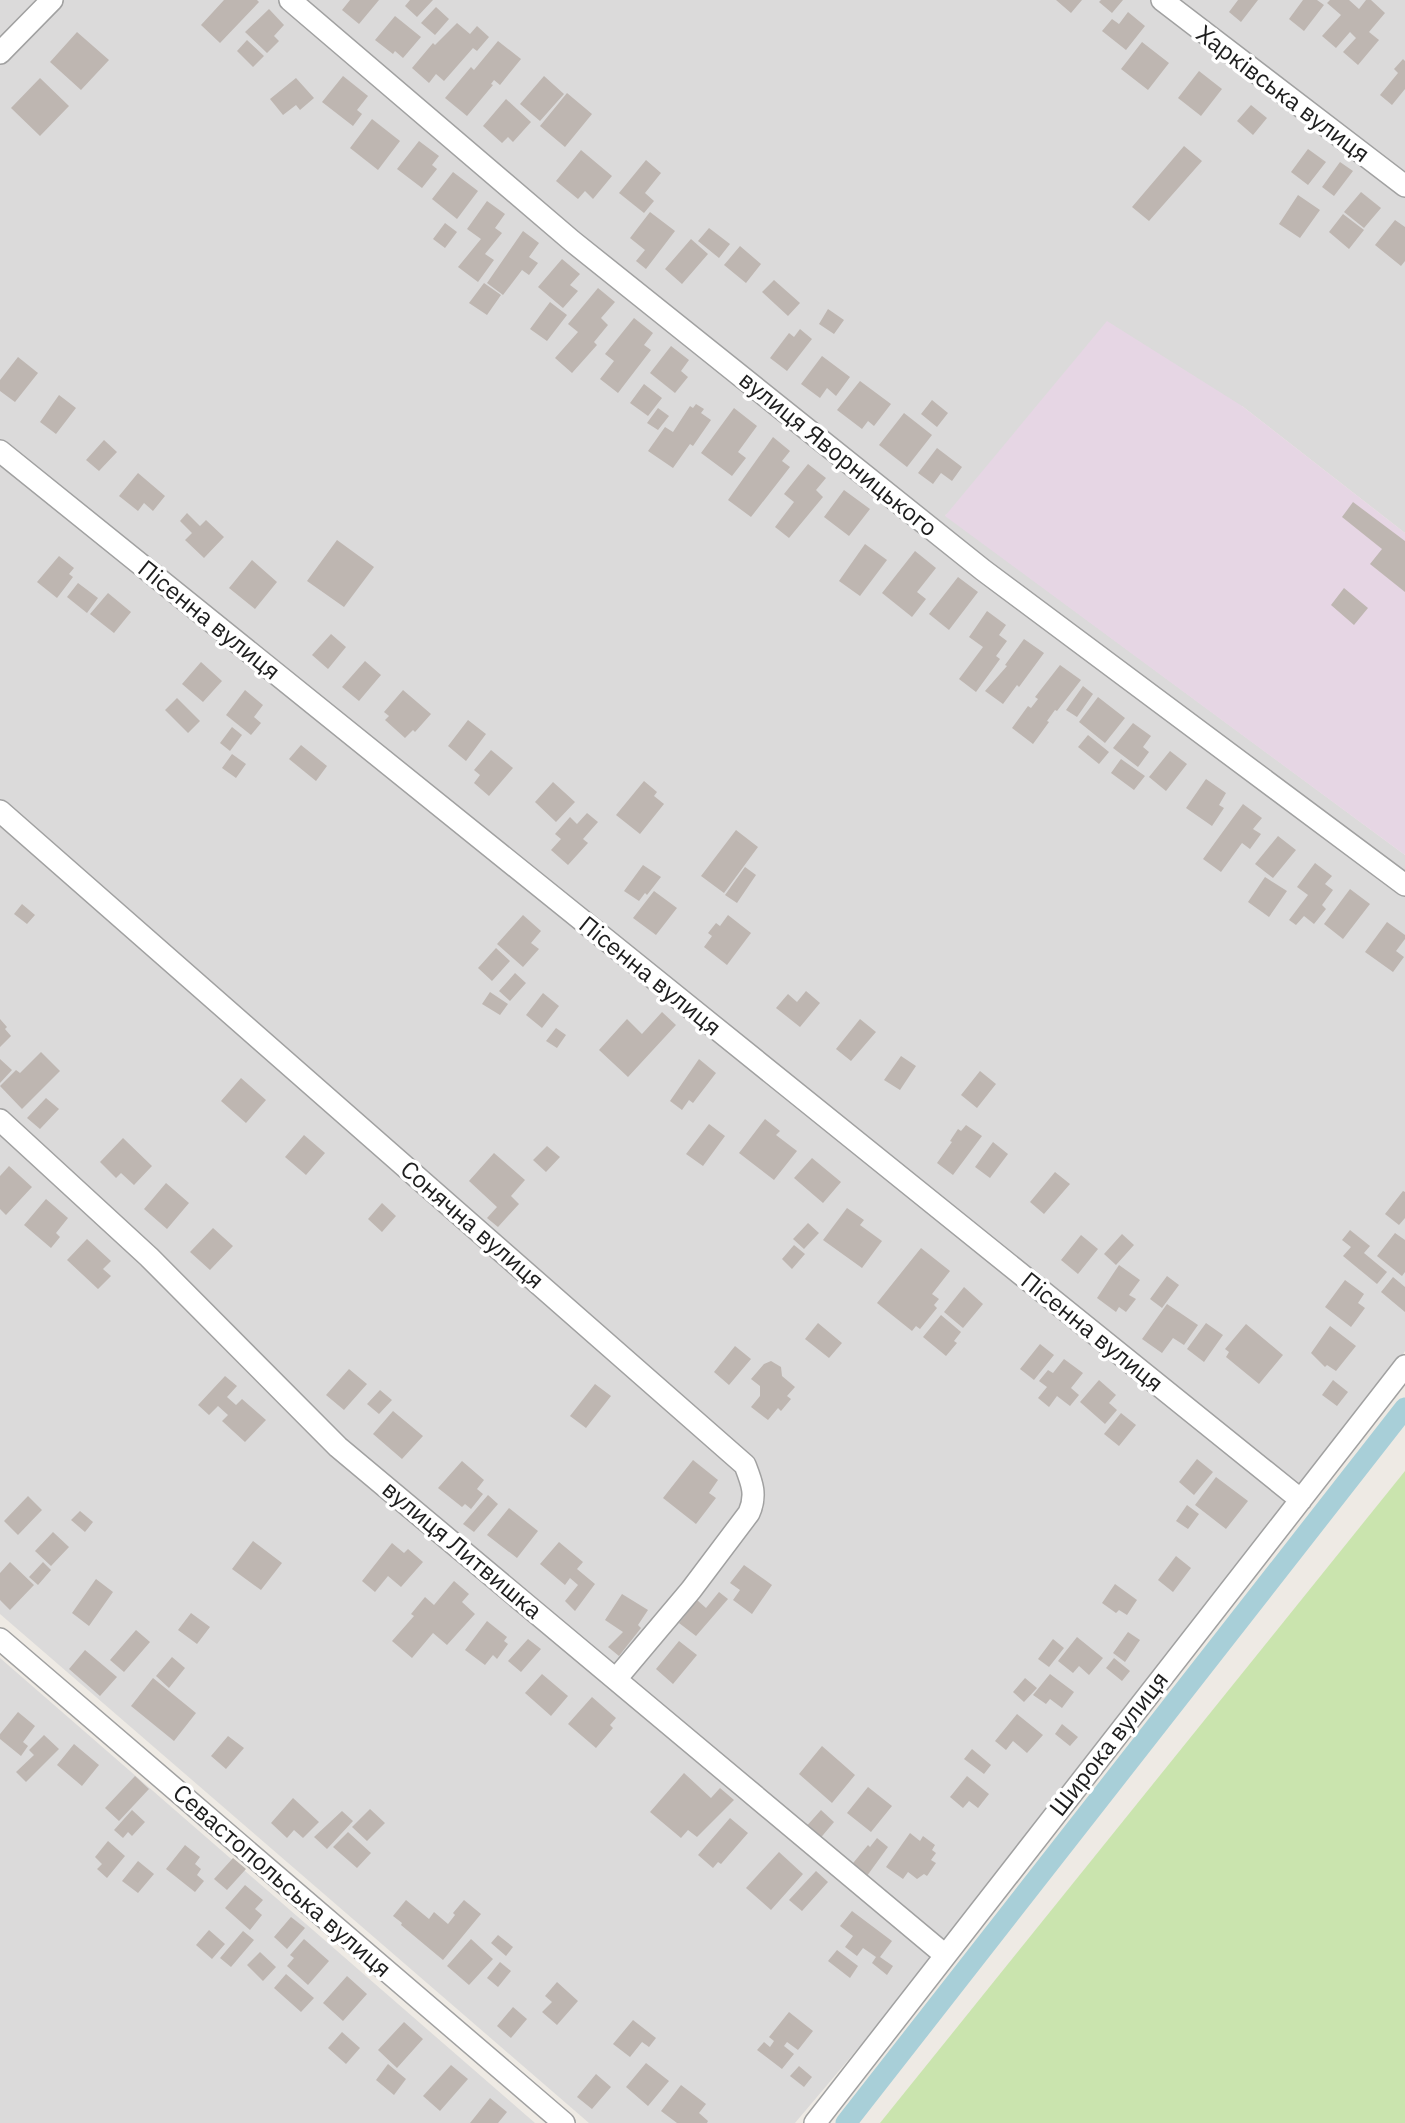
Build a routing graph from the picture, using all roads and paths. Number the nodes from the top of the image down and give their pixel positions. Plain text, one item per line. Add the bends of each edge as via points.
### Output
1 (52, 0) edge
2 (290, 0) edge
3 (1162, 0) edge
4 (0, 54) edge
5 (1405, 186) edge
6 (0, 451) edge
7 (0, 811) edge
8 (1405, 885) edge
9 (0, 1121) edge
10 (1405, 1366) edge
11 (1301, 1500) junction
12 (0, 1639) edge
13 (616, 1678) junction
14 (945, 1955) junction
15 (564, 2123) edge
16 (815, 2123) edge

1 - 4 street
2 - 8 street, вулиця Яворницького via 572,241 983,570
3 - 5 street, Харківська вулиця
6 - 11 street, Пісенна вулиця
7 - 13 street, Сонячна вулиця via 745,1465 754,1486 748,1513 691,1590
9 - 13 street, вулиця Литвишка via 149,1257 338,1447
10 - 11 street, Широка вулиця
11 - 14 street, Широка вулиця
12 - 15 street, Севастопольська вулиця
13 - 14 street, вулиця Литвишка
14 - 16 street, Широка вулиця

